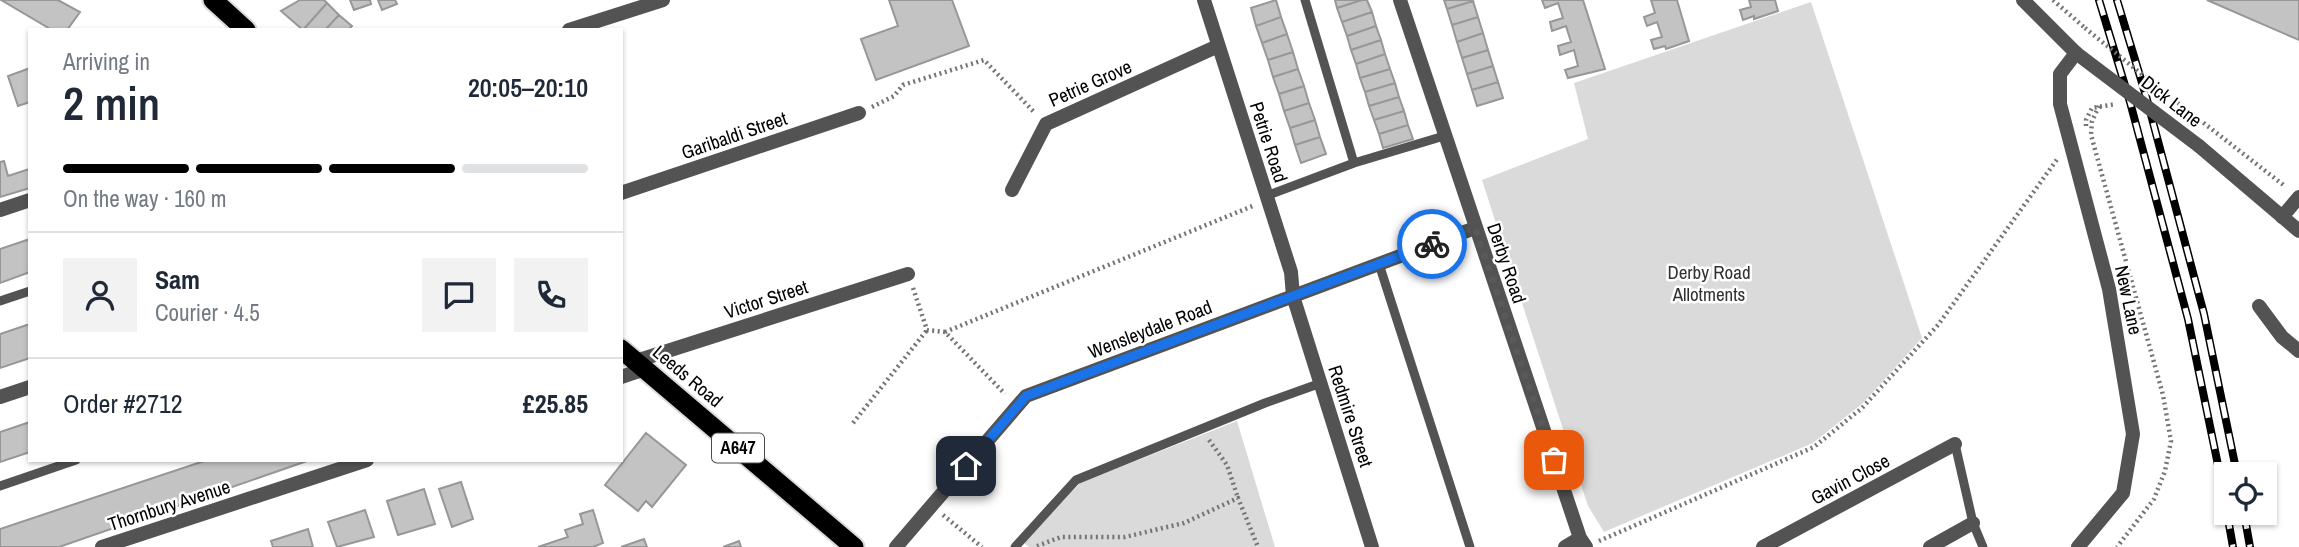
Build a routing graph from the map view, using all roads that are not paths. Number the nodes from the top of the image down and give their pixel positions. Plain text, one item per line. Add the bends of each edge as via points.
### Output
1 (213, 0) edge
2 (663, 0) edge
3 (1204, 0) edge
4 (1305, 0) edge
5 (1400, 0) edge
6 (2023, 0) edge
7 (624, 6) edge
8 (244, 28) edge
9 (574, 28) edge
10 (1218, 46) junction
11 (2076, 53) junction
12 (859, 113) road end
13 (1444, 136) junction
14 (1353, 163) junction
15 (1012, 190) dead end
16 (623, 192) edge
17 (2294, 193) edge
18 (1266, 198) junction
19 (28, 201) edge
20 (0, 210) edge
21 (2282, 217) junction
22 (1475, 228) junction
23 (2299, 232) edge
24 (1379, 264) junction
25 (908, 274) road end
26 (28, 292) edge
27 (1293, 296) junction
28 (0, 301) edge
29 (2259, 306) dead end
30 (2299, 351) edge
31 (634, 360) edge
32 (623, 374) edge
33 (1321, 383) junction
34 (28, 388) edge
35 (0, 397) edge
36 (1955, 444) joint
37 (70, 462) edge
38 (361, 462) edge
39 (0, 486) edge
40 (1973, 523) junction
41 (1584, 544) edge
42 (102, 547) edge
43 (853, 547) edge
44 (896, 547) edge
45 (1015, 547) edge
46 (1372, 547) edge
47 (1471, 547) edge
48 (1565, 547) edge
49 (1763, 547) edge
50 (1930, 547) edge
51 (1983, 547) edge
52 (2078, 547) edge

1 - 8 highway
2 - 7 street
3 - 10 street, Petrie Road
4 - 14 lane
5 - 13 street, Derby Road
6 - 11 street, Dick Lane
7 - 9 street
10 - 15 street, Petrie Grove via 1046,124
10 - 18 street, Petrie Road
11 - 21 street, Dick Lane, bridge via 2199,146
11 - 52 street, New Lane via 2060,74 2060,104 2109,289 2133,434 2123,492
12 - 16 street, Garibaldi Street
13 - 14 lane
13 - 22 street, Derby Road
14 - 18 lane
17 - 21 street
18 - 27 street, Petrie Road via 1291,272
19 - 20 street
21 - 23 street, Dick Lane
22 - 24 street, Wensleydale Road
22 - 41 street, Derby Road
24 - 27 street, Wensleydale Road
24 - 47 lane
25 - 31 street, Victor Street
26 - 28 lane
27 - 33 street, Redmire Street
27 - 44 street, Wensleydale Road via 1026,396
29 - 30 street
31 - 32 street
31 - 43 highway, Leeds Road / A647
33 - 45 lane via 1076,480
33 - 46 street, Redmire Street
34 - 35 street
36 - 40 lane
36 - 49 street, Gavin Close
37 - 39 lane
38 - 42 street, Thornbury Avenue
40 - 50 street
40 - 51 lane
41 - 48 street

